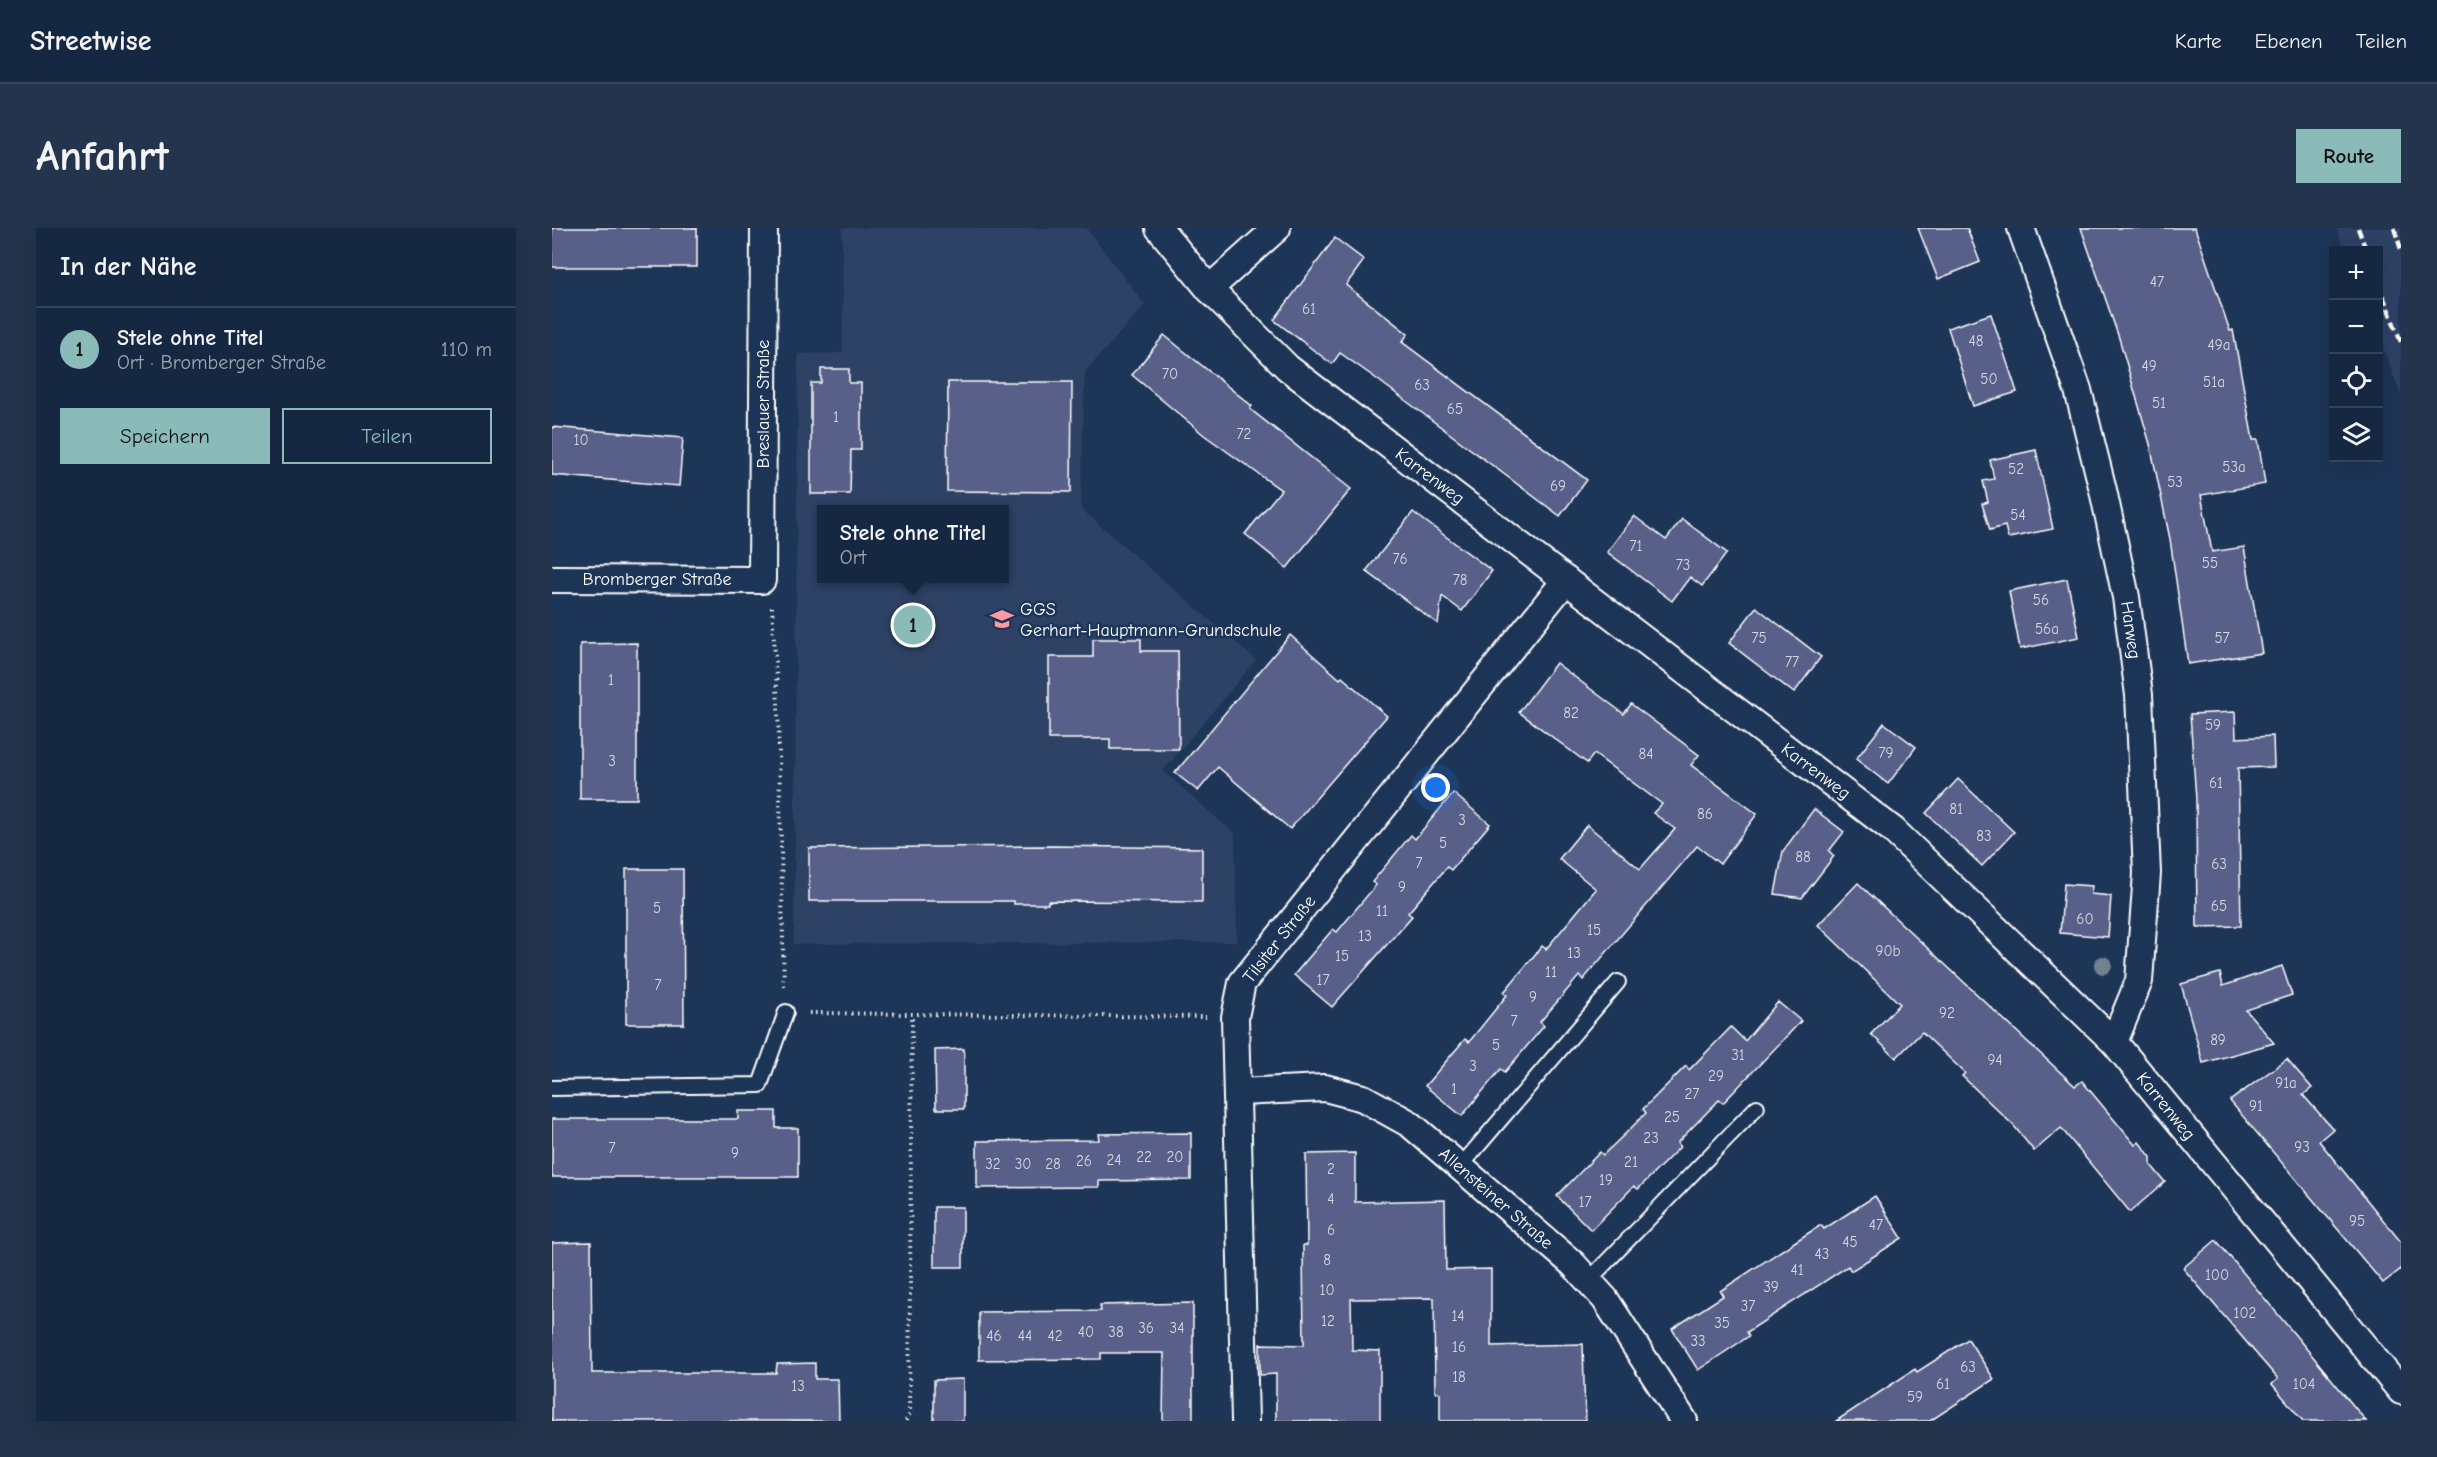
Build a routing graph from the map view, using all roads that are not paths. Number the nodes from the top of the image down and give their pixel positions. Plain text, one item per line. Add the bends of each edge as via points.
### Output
1 (764, 228) edge
2 (1159, 228) edge
3 (1277, 228) edge
4 (2021, 228) edge
5 (1209, 289) junction
6 (552, 579) edge
7 (762, 579) joint
8 (1566, 580) junction
9 (1618, 982) dead end
10 (786, 1012) road end
11 (2114, 1042) junction
12 (552, 1088) edge
13 (1238, 1092) junction
14 (1757, 1107) dead end
15 (1460, 1167) junction
16 (1588, 1281) junction
17 (2401, 1391) edge
18 (1245, 1421) edge
19 (1684, 1421) edge

1 - 7 street, Breslauer Straße
2 - 5 street, Karrenweg
3 - 5 street
4 - 11 street, Harweg via 2078,390 2126,597 2139,695 2147,873 2139,981
5 - 8 street, Karrenweg via 1288,368
6 - 7 street, Bromberger Straße
8 - 11 street, Karrenweg via 1893,830
8 - 13 street, Tilsiter Straße via 1242,983 1235,1017
9 - 15 lane
10 - 12 lane via 760,1085
11 - 17 street, Karrenweg
13 - 15 street, Allensteiner Straße via 1325,1088 1363,1098 1410,1124
13 - 18 street, Tilsiter Straße
14 - 16 lane
15 - 16 street, Allensteiner Straße
16 - 19 street, Allensteiner Straße via 1605,1299

